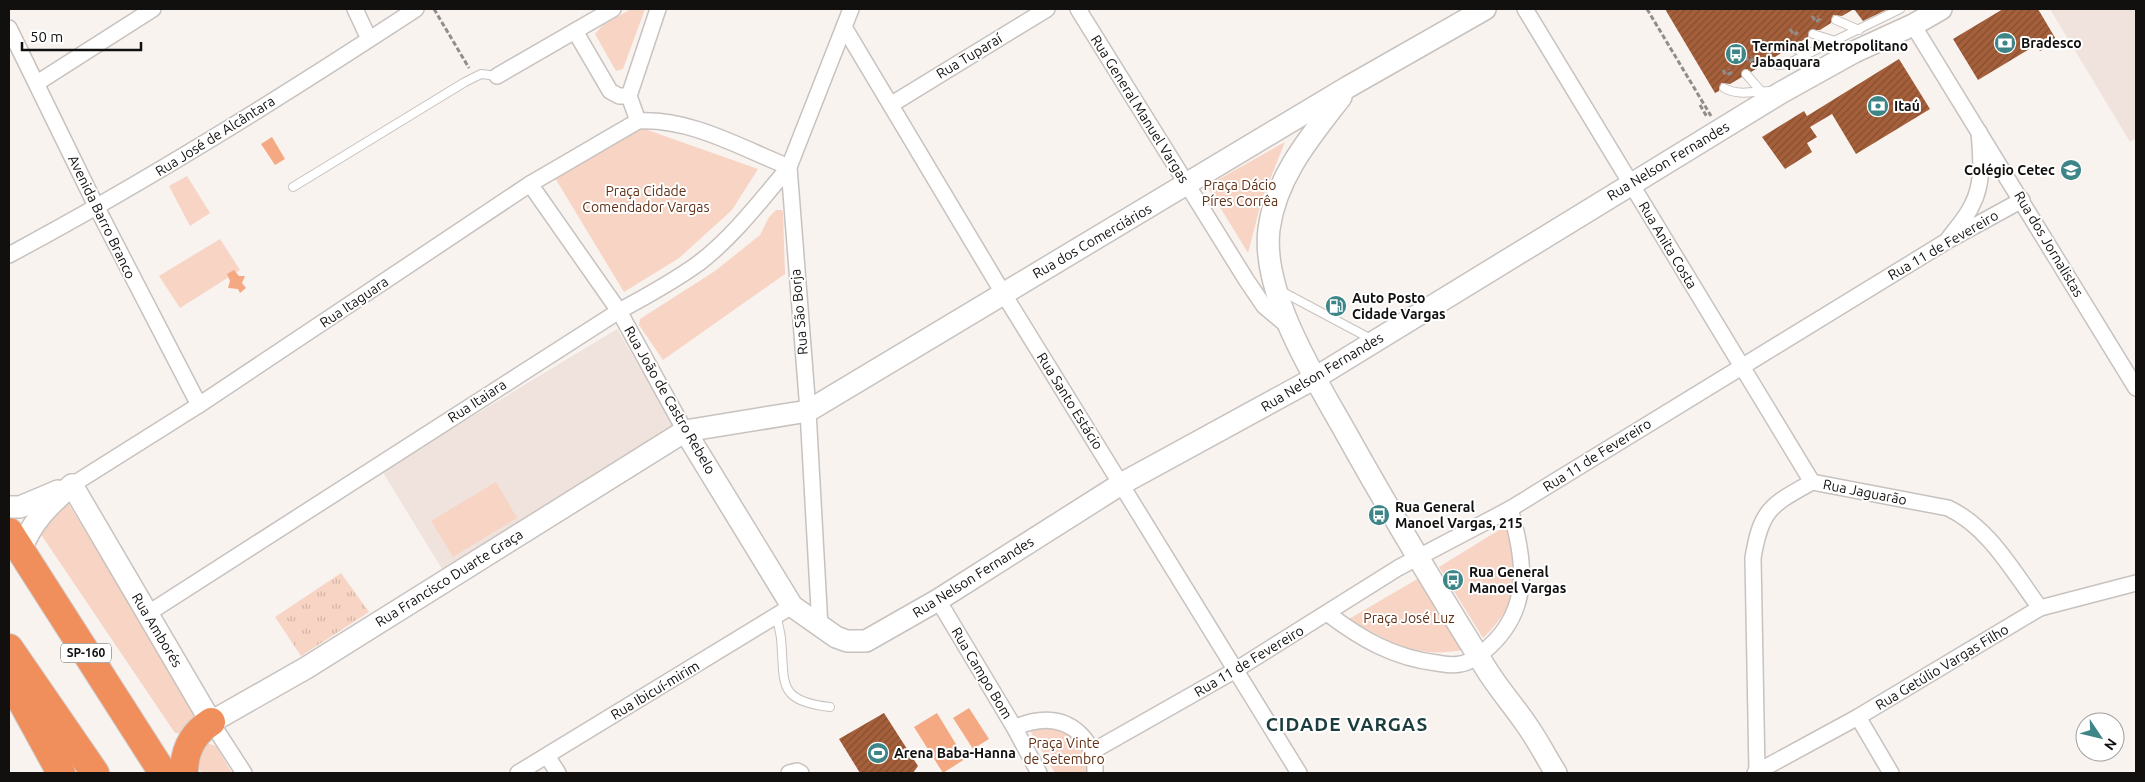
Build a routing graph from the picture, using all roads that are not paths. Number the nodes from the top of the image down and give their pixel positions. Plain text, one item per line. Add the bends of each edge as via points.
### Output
1 (153, 9) edge
2 (355, 9) edge
3 (416, 9) edge
4 (613, 9) edge
5 (658, 9) edge
6 (851, 9) edge
7 (1047, 9) edge
8 (1078, 9) edge
9 (1485, 9) edge
10 (1525, 9) edge
11 (1900, 9) edge
12 (1941, 9) edge
13 (1836, 20) dead end
14 (1914, 25) junction
15 (844, 27) junction
16 (9, 28) edge
17 (1859, 30) junction
18 (575, 31) junction
19 (1813, 34) dead end
20 (369, 39) junction
21 (1834, 41) junction
22 (1791, 47) dead end
23 (1808, 54) junction
24 (1769, 61) dead end
25 (1746, 74) dead end
26 (497, 76) joint
27 (37, 83) junction
28 (1348, 87) junction
29 (1724, 88) dead end
30 (1760, 90) junction
31 (1782, 92) junction
32 (629, 96) junction
33 (892, 104) junction
34 (638, 120) junction
35 (1978, 128) junction
36 (789, 167) junction
37 (530, 184) junction
38 (1632, 184) junction
39 (1187, 185) junction
40 (293, 187) dead end
41 (2022, 200) junction
42 (97, 208) junction
43 (1947, 241) junction
44 (9, 255) edge
45 (1277, 289) junction
46 (1003, 293) junction
47 (619, 311) junction
48 (1290, 328) junction
49 (1375, 341) junction
50 (1742, 366) junction
51 (1315, 378) junction
52 (2136, 388) edge
53 (199, 405) junction
54 (808, 411) junction
55 (685, 431) junction
56 (1812, 482) junction
57 (1121, 484) junction
58 (72, 485) junction
59 (9, 507) edge
60 (1510, 509) junction
61 (15, 542) edge
62 (1417, 557) junction
63 (2136, 582) edge
64 (938, 600) junction
65 (2040, 608) junction
66 (1327, 613) junction
67 (147, 614) junction
68 (799, 616) junction
69 (9, 648) edge
70 (1478, 656) junction
71 (1234, 671) junction
72 (9, 678) edge
73 (830, 708) dead end
74 (1858, 717) junction
75 (211, 722) junction
76 (1014, 727) junction
77 (1092, 751) junction
78 (547, 756) junction
79 (61, 773) edge
80 (95, 773) edge
81 (163, 773) edge
82 (184, 773) edge
83 (244, 773) edge
84 (518, 773) edge
85 (558, 773) edge
86 (789, 773) edge
87 (801, 773) edge
88 (1039, 773) edge
89 (1095, 773) edge
90 (1299, 773) edge
91 (1556, 773) edge
92 (1756, 773) edge
93 (1890, 773) edge

1 - 27 street
2 - 20 street
3 - 20 street, Rua José de Alcântara
4 - 18 street
5 - 32 street
6 - 15 street, Rua São Borja
7 - 33 street, Rua Tuparaí
8 - 39 street, Rua General Manuel Vargas
9 - 28 street, Rua dos Comerciários
10 - 38 street, Rua Anita Costa
11 - 17 lane
12 - 14 street, Rua Nelson Fernandes
13 - 17 lane
14 - 31 street, Rua Nelson Fernandes via 1854,52
14 - 35 street, Rua dos Jornalistas
15 - 33 street, Rua Santo Estácio
15 - 36 street, Rua São Borja
16 - 27 street, Avenida Barro Branco
17 - 21 lane
18 - 26 street
18 - 32 street via 610,91
19 - 21 lane
20 - 42 street, Rua José de Alcântara
21 - 23 lane
22 - 23 lane
23 - 24 lane via 1787,64
25 - 30 lane
26 - 40 lane via 481,74 465,82
27 - 42 street, Avenida Barro Branco
28 - 39 street, Rua dos Comerciários
28 - 45 street via 1297,156 1275,202 1269,230 1270,258
29 - 30 lane via 1736,94
30 - 31 lane
31 - 38 street, Rua Nelson Fernandes
32 - 34 street
33 - 46 street, Rua Santo Estácio
34 - 36 street via 691,127
34 - 37 street, Rua Itaguara
35 - 41 street, Rua dos Jornalistas
35 - 43 street via 1981,154 1979,183 1972,205
36 - 47 street, Rua Itaiara via 738,227 700,262 662,288
36 - 54 street, Rua São Borja
37 - 47 street, Rua João de Castro Rebelo
37 - 53 street, Rua Itaguara
38 - 49 street, Rua Nelson Fernandes
38 - 50 street, Rua Anita Costa
39 - 46 street, Rua dos Comerciários
39 - 48 street, Rua General Manuel Vargas via 1264,306
41 - 43 street, Rua 11 de Fevereiro
41 - 52 street, Rua dos Jornalistas
42 - 44 street, Rua José de Alcântara
42 - 53 street, Avenida Barro Branco
43 - 50 street, Rua 11 de Fevereiro
45 - 48 street
45 - 49 lane
46 - 54 street, Rua dos Comerciários
46 - 57 street, Rua Santo Estácio
47 - 55 street, Rua João de Castro Rebelo
47 - 67 street, Rua Itaiara
48 - 51 street
49 - 51 street, Rua Nelson Fernandes
50 - 56 street, Rua Anita Costa
50 - 60 street, Rua 11 de Fevereiro
51 - 57 street, Rua Nelson Fernandes
51 - 62 street
53 - 58 street, Rua Itaguara
54 - 55 street, Rua dos Comerciários
54 - 68 street, Rua São Borja
55 - 68 street, Rua João de Castro Rebelo
55 - 75 street, Rua Francisco Duarte Graça via 306,668
56 - 65 street, Rua Jaguarão via 1948,508 1964,516 1983,533
56 - 92 street, Rua Jaguarão via 1776,502 1763,517 1757,536 1753,558
57 - 64 street, Rua Nelson Fernandes
57 - 71 street, Rua Santo Estácio
58 - 59 street, Rua Itaguara via 20,507
58 - 61 street, Rua Itaguara
58 - 67 street, Rua Amborés
60 - 62 street, Rua 11 de Fevereiro
60 - 70 street via 1520,552 1522,581 1516,610 1502,632
61 - 81 highway, SP-160
62 - 66 street, Rua 11 de Fevereiro
62 - 70 street
63 - 65 street, Rua Getúlio Vargas Filho
64 - 68 street, Rua Nelson Fernandes via 858,642 847,641
64 - 76 street, Rua Campo Bom
65 - 74 street, Rua Getúlio Vargas Filho
66 - 70 street via 1376,646 1422,661 1461,664
66 - 71 street, Rua 11 de Fevereiro
67 - 75 street, Rua Amborés
68 - 73 lane via 781,637 783,683 802,702
68 - 78 street, Rua Ibicuí-mirim
69 - 80 highway
70 - 91 street
71 - 77 street, Rua 11 de Fevereiro
71 - 90 street, Rua Santo Estácio
72 - 79 highway
74 - 92 street, Rua Getúlio Vargas Filho
74 - 93 street
75 - 82 highway via 192,739 184,758
75 - 83 street, Rua Amborés
76 - 77 street via 1038,721 1066,724 1086,740
76 - 88 street, Rua Campo Bom
77 - 89 street
78 - 84 street, Rua Ibicuí-mirim
78 - 85 street
86 - 87 street

